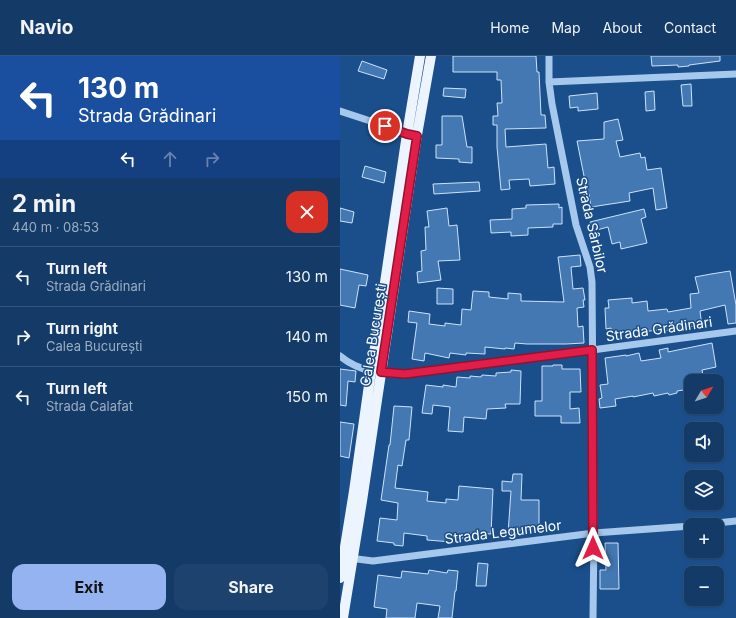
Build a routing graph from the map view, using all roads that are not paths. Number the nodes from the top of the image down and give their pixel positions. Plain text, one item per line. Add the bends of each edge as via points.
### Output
1 (420, 56) edge
2 (431, 56) edge
3 (549, 56) edge
4 (736, 74) edge
5 (549, 82) junction
6 (340, 111) edge
7 (407, 134) junction
8 (417, 136) junction
9 (736, 331) edge
10 (592, 350) junction
11 (340, 356) edge
12 (376, 372) junction
13 (736, 521) edge
14 (724, 522) edge
15 (684, 527) edge
16 (594, 533) junction
17 (348, 558) junction
18 (340, 578) edge
19 (343, 618) edge
20 (593, 618) edge

1 - 7 main road, Calea București
2 - 8 main road, Calea București
3 - 5 street, Strada Sârbilor
4 - 5 street
5 - 10 street, Strada Sârbilor via 576,225 590,267
6 - 7 street
7 - 8 street
7 - 12 main road, Calea București via 379,323
8 - 12 main road, Calea București via 406,213
9 - 10 street, Strada Grădinari
10 - 12 street, Strada Grădinari via 405,374
10 - 16 street, Strada Sârbilor
11 - 12 street, Strada Grădinari via 361,369
12 - 17 main road, Calea București via 354,491
13 - 14 street
15 - 16 street, Strada Legumelor
16 - 17 street, Strada Legumelor via 373,561
16 - 20 street, Strada Sârbilor
17 - 18 main road, Calea București
17 - 19 main road, Calea București

